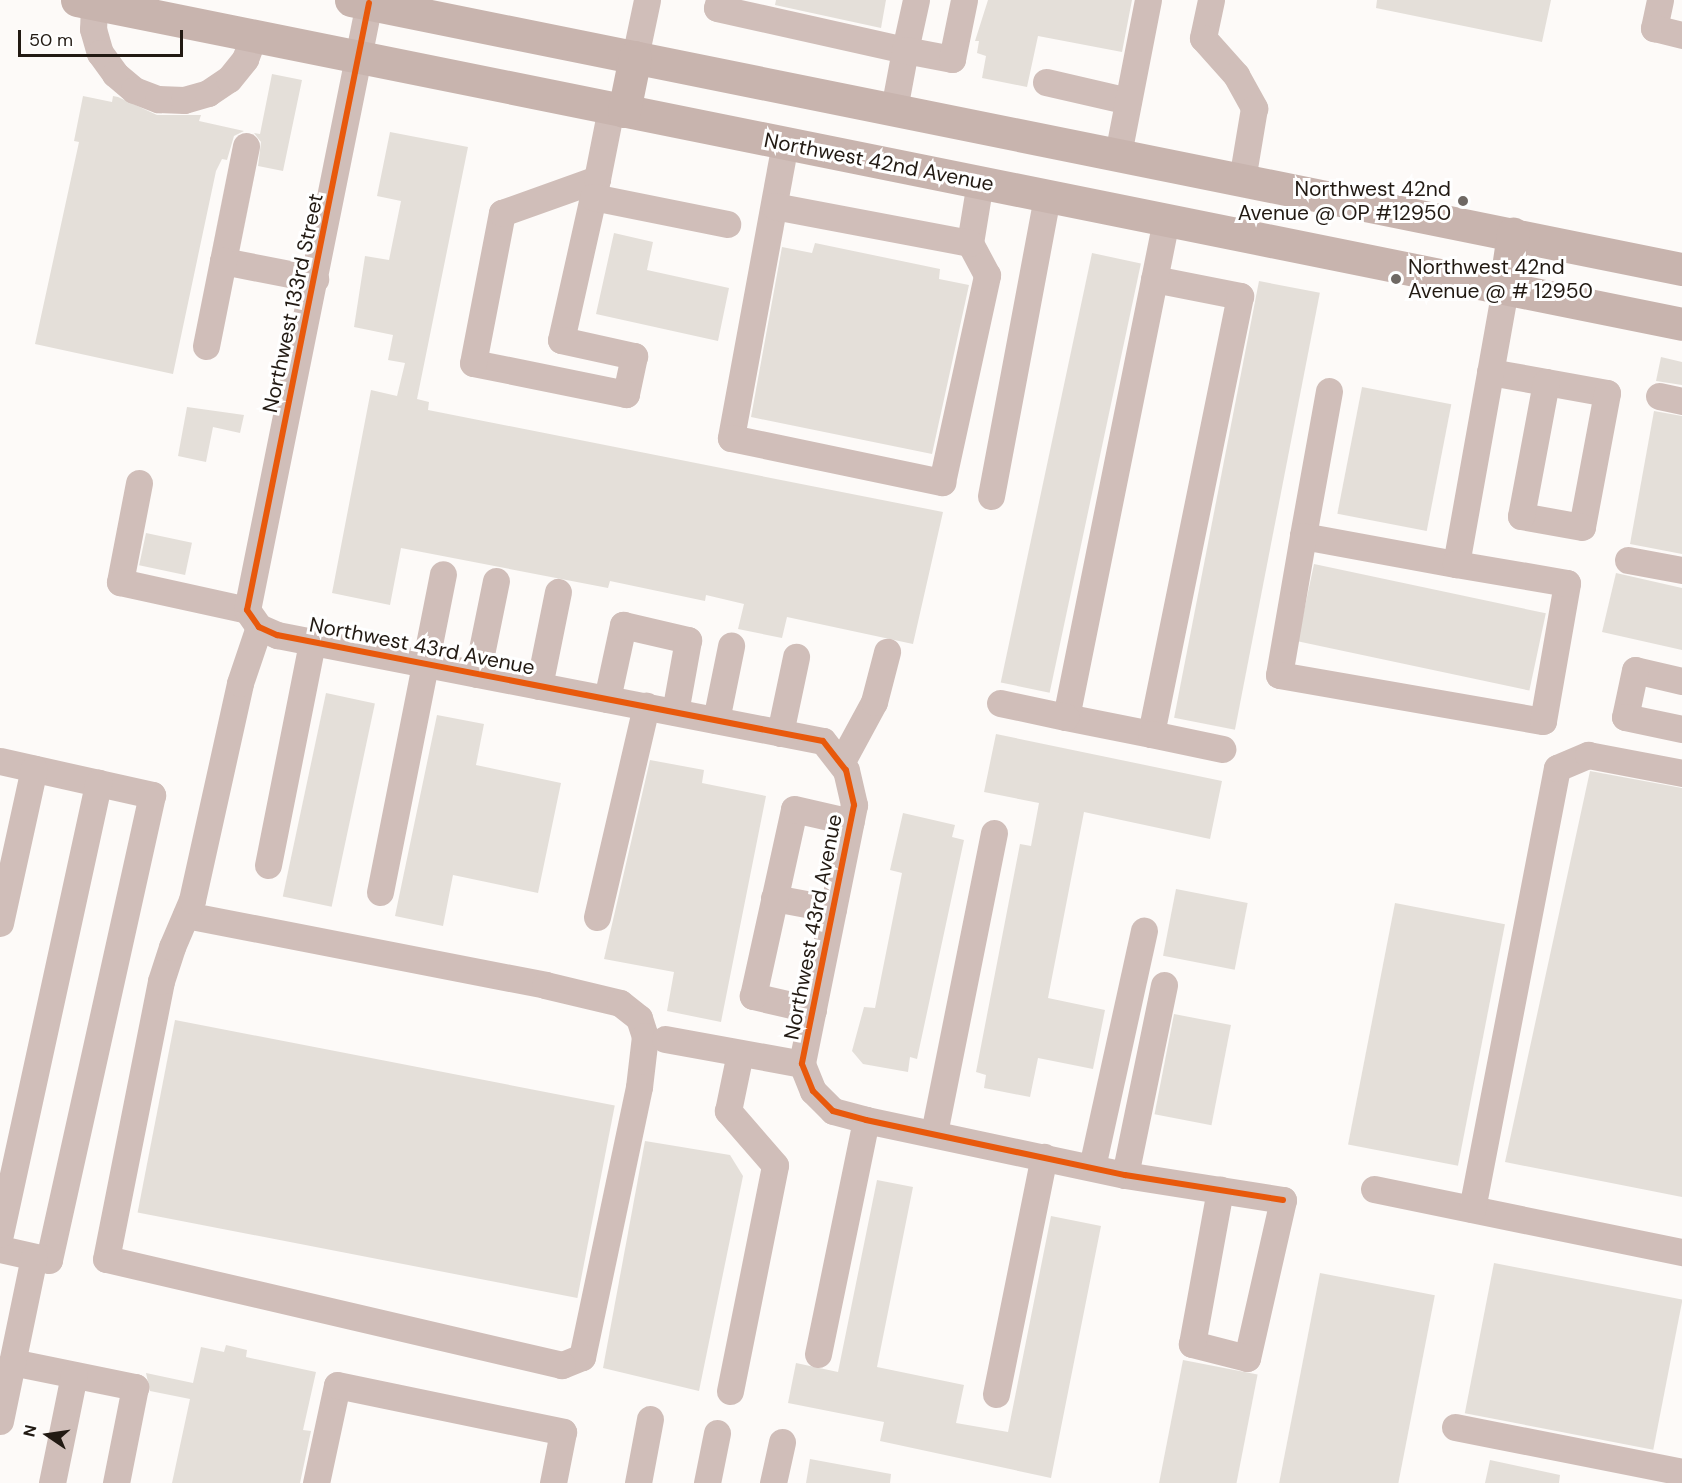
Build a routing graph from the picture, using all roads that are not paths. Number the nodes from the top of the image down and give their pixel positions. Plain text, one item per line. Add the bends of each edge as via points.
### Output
1 (647, 0) edge
2 (718, 0) edge
3 (916, 0) edge
4 (964, 0) edge
5 (1148, 0) edge
6 (1211, 0) edge
7 (1660, 0) edge
8 (85, 2) edge
9 (360, 2) edge
10 (422, 7) edge
11 (254, 35) junction
12 (1682, 35) edge
13 (905, 50) junction
14 (360, 57) junction
15 (635, 57) junction
16 (1046, 82) dead end
17 (1128, 101) junction
18 (618, 109) junction
19 (894, 109) junction
20 (785, 143) junction
21 (246, 146) dead end
22 (1118, 154) junction
23 (1242, 180) junction
24 (980, 182) junction
25 (595, 188) junction
26 (1047, 196) junction
27 (774, 206) junction
28 (1166, 220) junction
29 (727, 224) dead end
30 (1513, 234) junction
31 (970, 243) junction
32 (223, 261) junction
33 (1682, 268) edge
34 (315, 279) junction
35 (1154, 279) junction
36 (1505, 288) junction
37 (1682, 324) edge
38 (206, 346) dead end
39 (1490, 372) junction
40 (1546, 381) junction
41 (1329, 391) dead end
42 (139, 483) dead end
43 (991, 496) dead end
44 (1303, 536) junction
45 (1628, 560) dead end
46 (1456, 564) junction
47 (1682, 570) edge
48 (443, 574) dead end
49 (496, 581) dead end
50 (558, 592) dead end
51 (253, 619) junction
52 (312, 642) junction
53 (731, 646) dead end
54 (887, 652) dead end
55 (796, 657) dead end
56 (426, 664) junction
57 (477, 674) junction
58 (1682, 681) edge
59 (539, 686) junction
60 (607, 699) junction
61 (1000, 702) dead end
62 (646, 706) junction
63 (675, 712) junction
64 (1066, 717) junction
65 (716, 720) junction
66 (1682, 729) edge
67 (780, 733) junction
68 (1151, 734) junction
69 (1222, 749) dead end
70 (0, 761) edge
71 (841, 763) junction
72 (34, 768) junction
73 (1682, 773) edge
74 (98, 783) junction
75 (851, 822) junction
76 (994, 833) dead end
77 (268, 865) dead end
78 (380, 892) dead end
79 (774, 897) junction
80 (833, 909) junction
81 (186, 915) junction
82 (597, 917) dead end
83 (0, 923) edge
84 (1144, 931) dead end
85 (1164, 986) dead end
86 (813, 1010) junction
87 (665, 1039) dead end
88 (740, 1053) junction
89 (802, 1064) junction
90 (867, 1120) junction
91 (934, 1133) junction
92 (1044, 1157) junction
93 (1092, 1167) junction
94 (1125, 1175) junction
95 (1374, 1189) dead end
96 (1220, 1190) junction
97 (1472, 1209) junction
98 (0, 1234) edge
99 (0, 1249) edge
100 (1682, 1252) edge
101 (34, 1257) junction
102 (818, 1354) dead end
103 (12, 1362) junction
104 (74, 1375) junction
105 (730, 1391) dead end
106 (996, 1394) dead end
107 (650, 1419) dead end
108 (0, 1421) edge
109 (1455, 1427) dead end
110 (717, 1433) dead end
111 (782, 1442) dead end
112 (1682, 1472) edge
113 (52, 1483) edge
114 (116, 1483) edge
115 (316, 1483) edge
116 (553, 1483) edge
117 (638, 1483) edge
118 (707, 1483) edge
119 (773, 1483) edge

1 - 15 street
2 - 13 street via 717,8
3 - 13 street
4 - 13 street via 952,59
5 - 17 street
6 - 23 street via 1203,38 1236,75 1254,108
7 - 12 street via 1654,28
8 - 11 main road, Northwest 42nd Avenue
8 - 11 street via 100,53 110,67 134,90 158,99 184,100 222,84 245,59
9 - 10 main road
9 - 14 street, Northwest 133rd Street
10 - 15 main road
11 - 14 main road, Northwest 42nd Avenue
13 - 19 street
14 - 18 main road, Northwest 42nd Avenue
14 - 34 street, Northwest 133rd Street
15 - 18 main road
15 - 19 main road
16 - 17 street
17 - 22 street
18 - 20 main road, Northwest 42nd Avenue
18 - 25 street
19 - 22 main road
20 - 24 main road, Northwest 42nd Avenue
20 - 27 street
21 - 32 street
22 - 23 main road
23 - 30 main road
24 - 26 main road, Northwest 42nd Avenue
24 - 31 street
25 - 25 street via 502,213 473,363 626,394 634,356 561,340
25 - 29 street
26 - 28 main road, Northwest 42nd Avenue
26 - 43 street
27 - 31 street
27 - 31 street via 731,438 942,482 987,275
28 - 35 street
28 - 36 main road, Northwest 42nd Avenue
30 - 33 main road
30 - 36 main road
32 - 34 street
32 - 38 street
34 - 51 street, Northwest 133rd Street
35 - 64 street
35 - 68 street via 1240,296
36 - 37 main road, Northwest 42nd Avenue
36 - 39 street
39 - 40 street
39 - 46 street
40 - 40 street via 1607,393 1582,527 1521,516
41 - 44 street
42 - 51 street, Northwest 43rd Avenue via 120,582
44 - 46 street
44 - 46 street via 1279,675 1544,721 1568,583
45 - 47 street
48 - 56 street
49 - 57 street
50 - 59 street
51 - 52 street, Northwest 43rd Avenue
51 - 81 street, Northwest 133rd Street
52 - 56 street, Northwest 43rd Avenue
52 - 77 street
53 - 65 street
54 - 71 street via 874,702
55 - 67 street
56 - 57 street, Northwest 43rd Avenue
56 - 78 street
57 - 59 street, Northwest 43rd Avenue
58 - 66 street via 1635,670 1625,717
59 - 60 street, Northwest 43rd Avenue
60 - 62 street, Northwest 43rd Avenue
60 - 63 street via 622,625 688,640
61 - 64 street
62 - 63 street, Northwest 43rd Avenue
62 - 82 street
63 - 65 street, Northwest 43rd Avenue
64 - 68 street
65 - 67 street, Northwest 43rd Avenue
67 - 71 street, Northwest 43rd Avenue via 823,741
68 - 69 street
70 - 72 street
71 - 75 street, Northwest 43rd Avenue via 854,805
72 - 74 street
72 - 83 street
73 - 97 street via 1587,754 1557,768
74 - 98 street
74 - 101 street via 152,795 49,1260
75 - 79 street via 794,809
75 - 80 street, Northwest 43rd Avenue
76 - 91 street
79 - 80 street
79 - 86 street via 753,996
80 - 86 street, Northwest 43rd Avenue
81 - 81 street, Northwest 133rd Street via 161,981 106,1259 562,1365 582,1357 639,1087 645,1036 639,1018 620,1003 546,985
84 - 93 street
85 - 94 street
86 - 89 street, Northwest 43rd Avenue
87 - 88 street
88 - 89 street
88 - 105 street via 728,1111 775,1165
89 - 90 street, Northwest 43rd Avenue via 813,1091 833,1111
90 - 91 street, Northwest 43rd Avenue
90 - 102 street
91 - 92 street, Northwest 43rd Avenue
92 - 93 street, Northwest 43rd Avenue
92 - 106 street
93 - 94 street, Northwest 43rd Avenue
94 - 96 street, Northwest 43rd Avenue
95 - 97 street
96 - 96 street, Northwest 43rd Avenue via 1283,1200 1247,1358 1192,1344
97 - 100 street
99 - 101 street
101 - 103 street
103 - 104 street
103 - 108 street
104 - 113 street
104 - 114 street via 135,1387
107 - 117 street
109 - 112 street
110 - 118 street
111 - 119 street
115 - 116 street via 337,1385 563,1432

